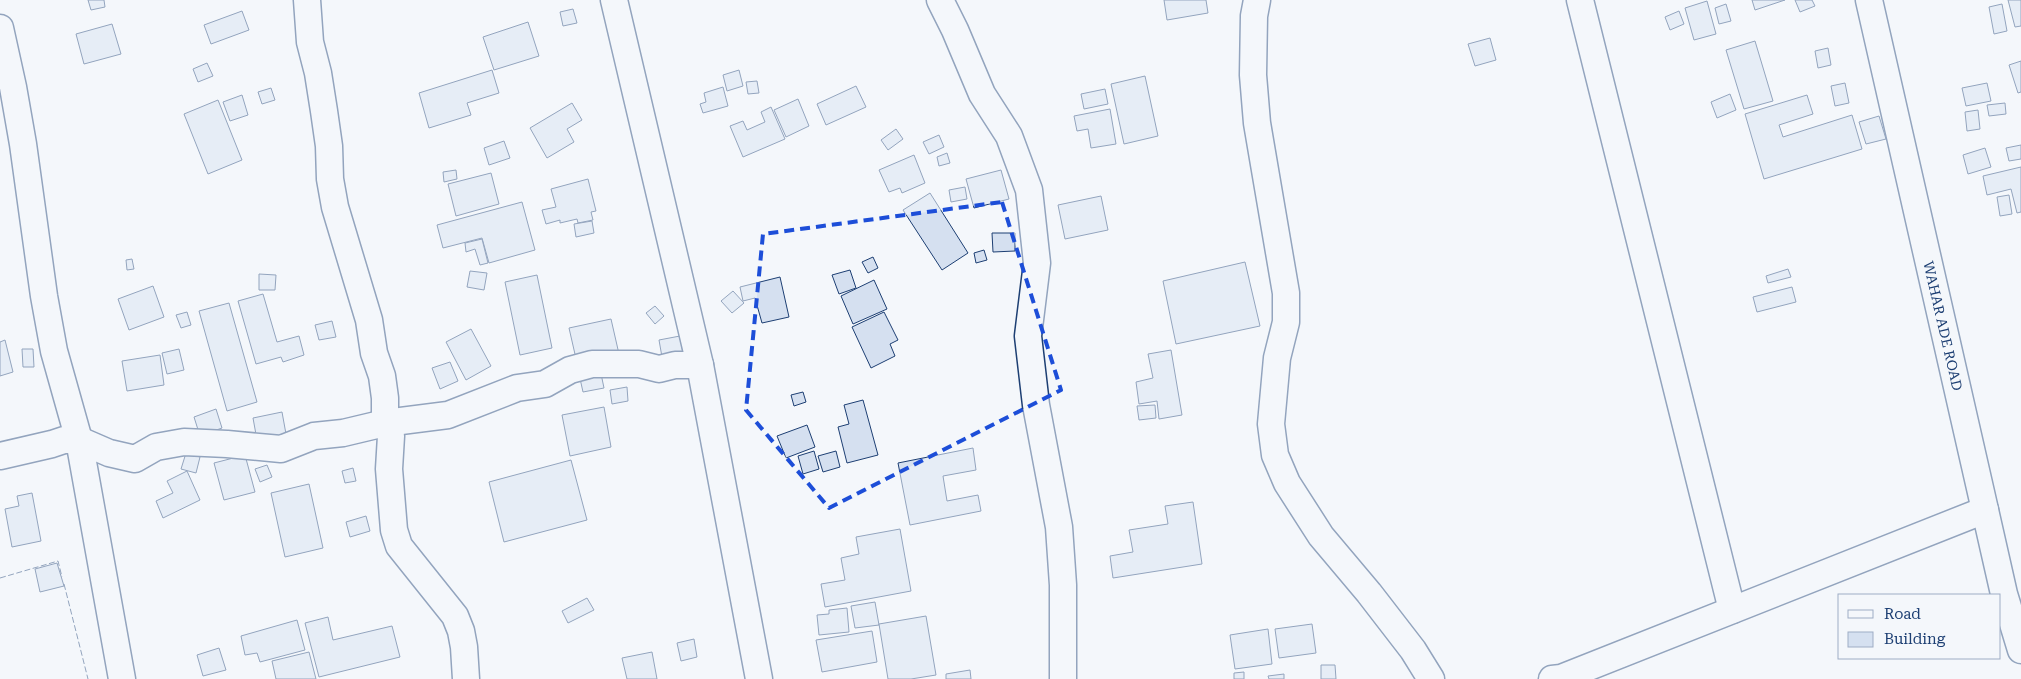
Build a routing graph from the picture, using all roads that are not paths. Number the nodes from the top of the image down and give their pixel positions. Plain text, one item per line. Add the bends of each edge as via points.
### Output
1 (307, 0) edge
2 (614, 0) edge
3 (940, 0) edge
4 (1257, 0) edge
5 (1580, 0) edge
6 (1869, 0) edge
7 (0, 28) edge
8 (700, 366) junction
9 (385, 423) junction
10 (79, 440) junction
11 (0, 456) edge
12 (1984, 510) junction
13 (2013, 592) edge
14 (1732, 610) junction
15 (2021, 650) edge
16 (122, 679) edge
17 (466, 679) edge
18 (759, 679) edge
19 (1063, 679) edge
20 (1431, 679) edge
21 (1558, 679) edge

1 - 9 street via 310,42 329,146 331,188 382,376
2 - 8 street
3 - 19 street via 982,94 1009,136 1029,190 1037,263 1028,336 1040,433 1059,527
4 - 20 street via 1253,75 1257,123 1286,293 1286,322 1278,358 1271,424 1275,455 1288,483 1321,536 1375,600
5 - 14 street
6 - 12 street, WAHAR ADE ROAD
7 - 10 street via 23,144 52,342
8 - 9 street via 674,365 659,369 639,364 592,364 570,370 545,384 517,388 448,415
8 - 18 street
9 - 10 street via 314,436 281,449 184,442 156,447 135,459 109,454
9 - 17 street via 391,436 389,469 394,530 399,546 455,616 464,647
10 - 11 street via 64,440
10 - 16 street
12 - 13 street, WAHAR ADE ROAD
12 - 14 street
13 - 15 street, WAHAR ADE ROAD
14 - 21 street

